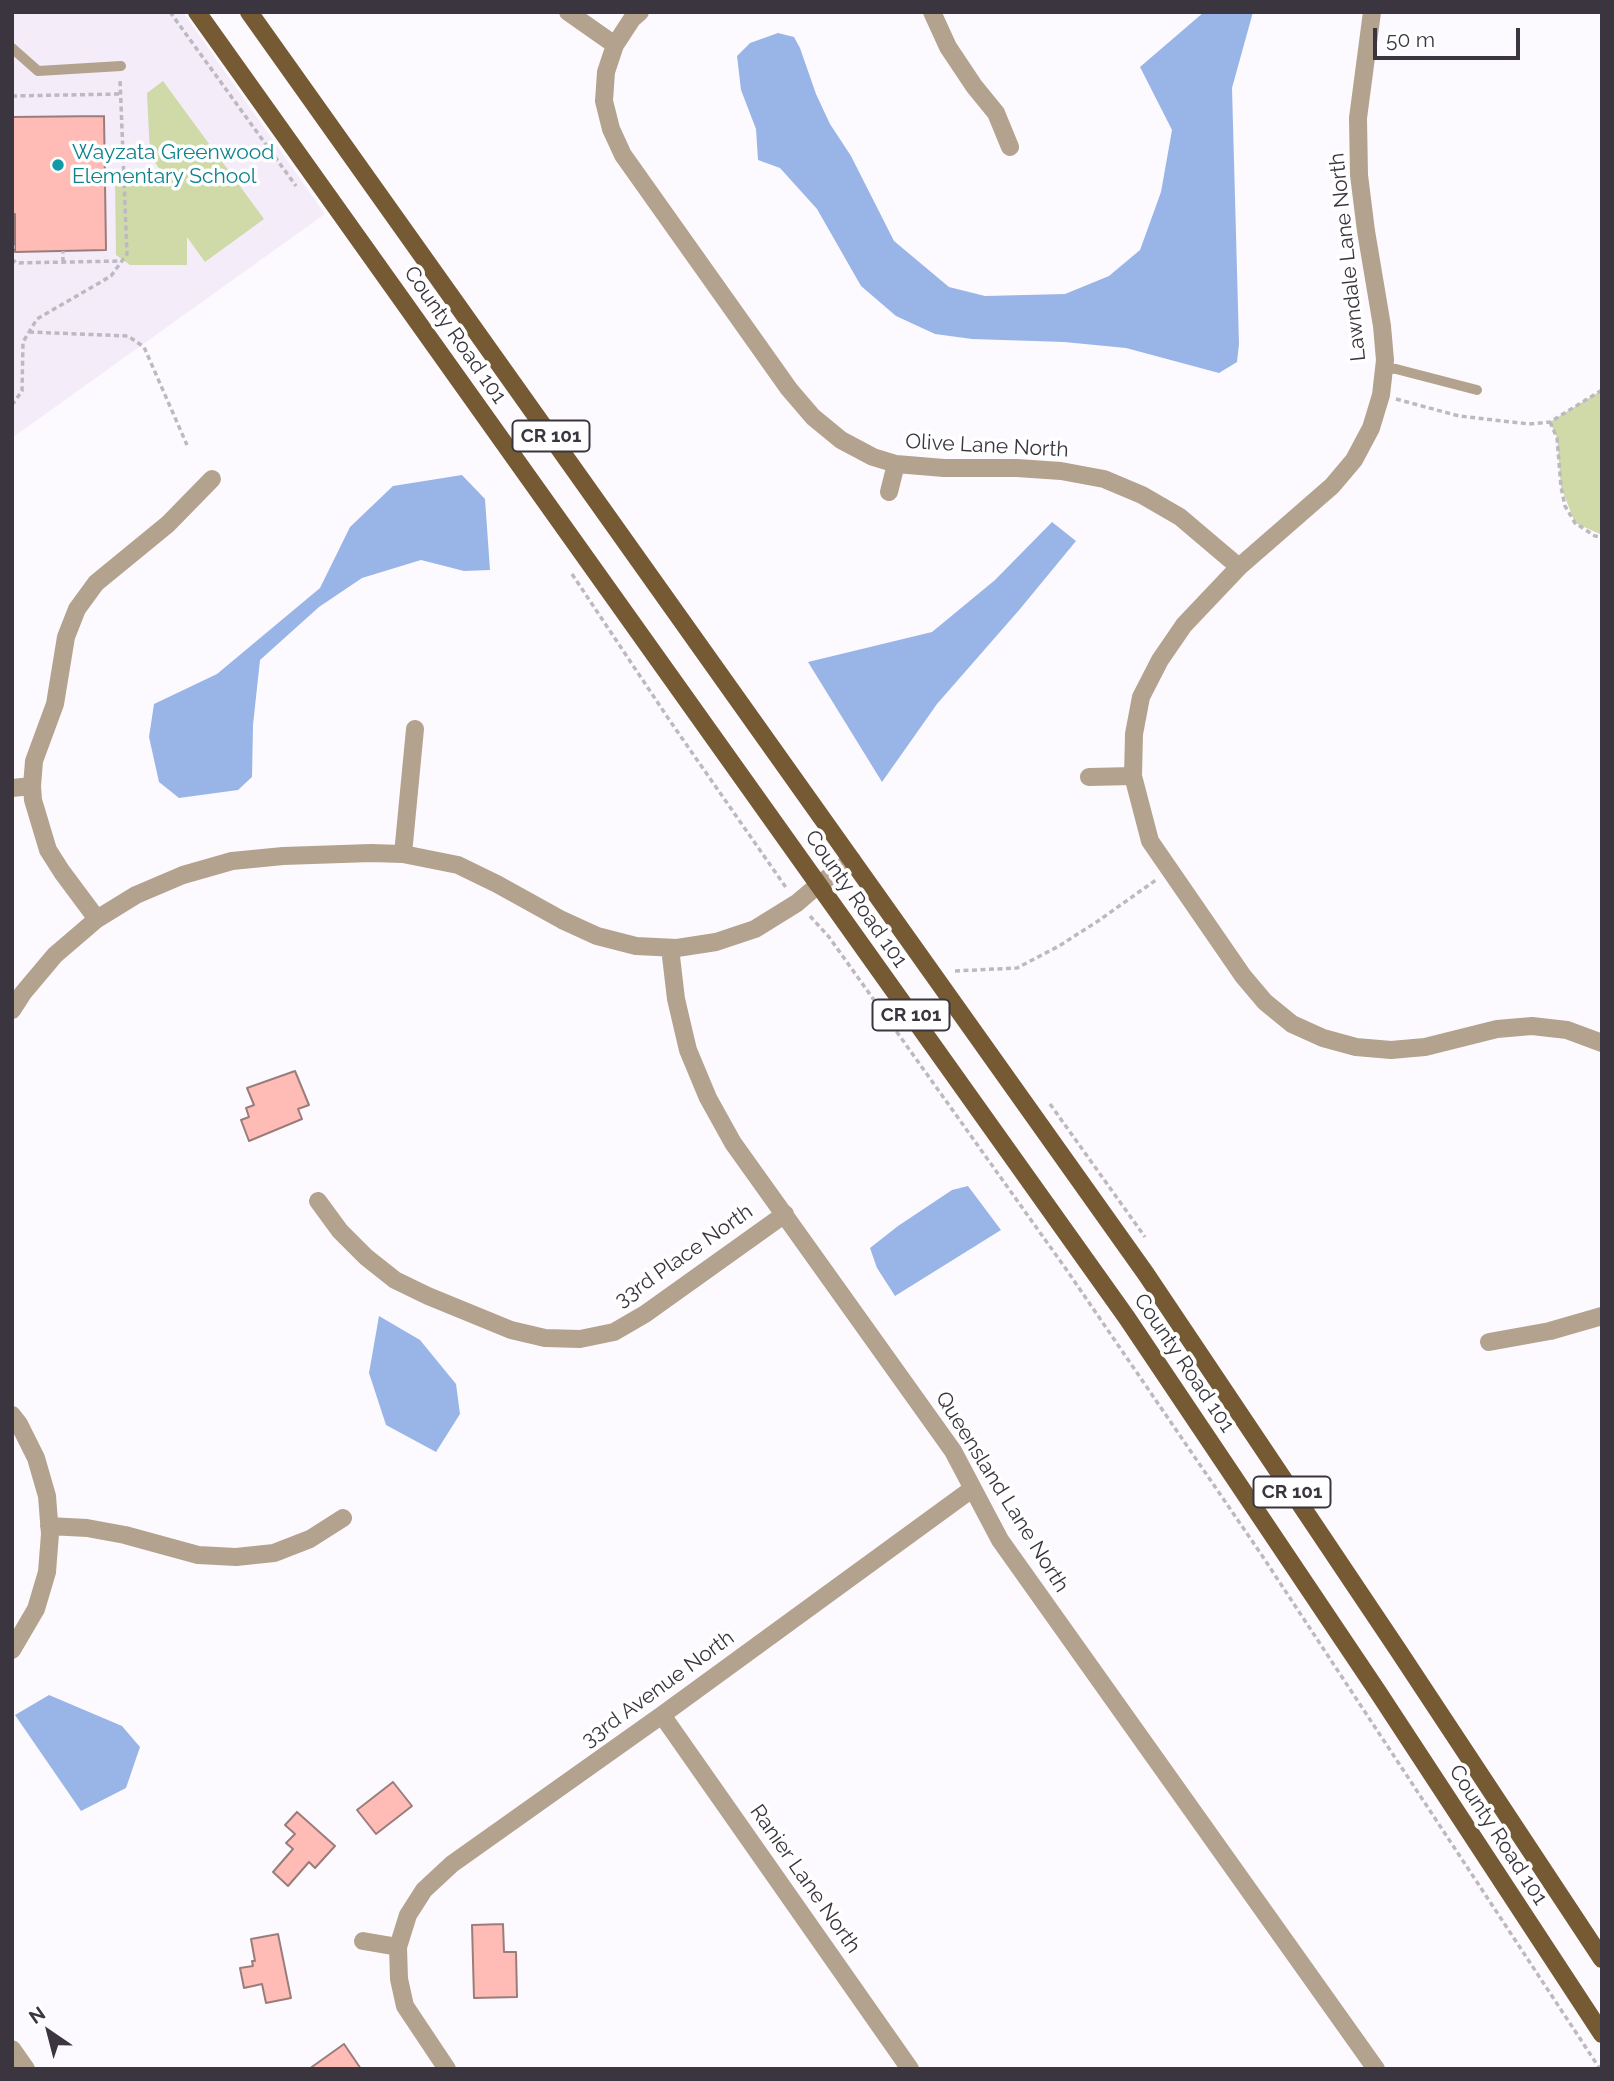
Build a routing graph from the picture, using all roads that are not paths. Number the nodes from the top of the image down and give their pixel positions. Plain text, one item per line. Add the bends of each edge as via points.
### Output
1 (197, 12) edge
2 (249, 12) edge
3 (568, 12) edge
4 (640, 12) edge
5 (932, 12) edge
6 (1371, 12) edge
7 (615, 45) junction
8 (12, 48) edge
9 (121, 66) road end
10 (1010, 146) dead end
11 (1384, 368) junction
12 (1477, 390) dead end
13 (896, 464) junction
14 (212, 480) dead end
15 (889, 492) dead end
16 (1239, 567) junction
17 (415, 729) dead end
18 (1133, 776) junction
19 (1089, 777) dead end
20 (32, 786) junction
21 (12, 788) edge
22 (403, 854) junction
23 (852, 860) junction
24 (818, 885) junction
25 (97, 919) junction
26 (670, 948) junction
27 (12, 1010) edge
28 (1602, 1043) edge
29 (318, 1201) dead end
30 (785, 1214) junction
31 (1602, 1316) edge
32 (1489, 1342) dead end
33 (12, 1415) edge
34 (972, 1489) junction
35 (343, 1518) dead end
36 (49, 1526) junction
37 (12, 1650) edge
38 (662, 1715) junction
39 (363, 1941) dead end
40 (398, 1947) junction
41 (1602, 1959) edge
42 (1602, 2034) edge
43 (12, 2049) edge
44 (26, 2069) edge
45 (447, 2069) edge
46 (910, 2069) edge
47 (1376, 2069) edge

1 - 24 main road, County Road 101 / CR 101
2 - 23 main road, County Road 101 / CR 101
3 - 7 street
4 - 7 street, Olive Lane North
5 - 10 street via 947,47 996,113
6 - 11 street, Lawndale Lane North via 1358,118 1359,175
7 - 13 street, Olive Lane North via 606,72 604,101 623,155 752,339 813,417 841,440
8 - 9 lane via 38,71
11 - 12 lane
11 - 16 street, Lawndale Lane North via 1371,428 1354,460 1332,486
13 - 15 street
13 - 16 street, Olive Lane North via 1061,471 1104,480 1180,517
14 - 20 street via 168,524 96,583 77,609 66,637 55,704 34,761
16 - 18 street via 1184,625 1141,697
17 - 22 street
18 - 19 street
18 - 28 street via 1150,841 1169,871 1243,976 1292,1024 1356,1047 1391,1050 1532,1026 1567,1030
20 - 21 street
20 - 25 street via 48,850
22 - 25 street via 232,861 136,895
22 - 26 street via 458,865 597,936 636,946
23 - 24 street
23 - 41 main road, County Road 101 / CR 101 via 1146,1274
24 - 26 street via 754,929 716,942
24 - 42 main road, County Road 101 / CR 101 via 1127,1318
25 - 27 street via 55,955
26 - 30 street, Queensland Lane North via 688,1050 708,1098 733,1143
29 - 30 street, 33rd Place North via 340,1231 395,1280 511,1330 545,1339 580,1339 614,1332
30 - 34 street, Queensland Lane North via 953,1451
31 - 32 street
33 - 36 street via 36,1458 47,1496
34 - 38 street, 33rd Avenue North
34 - 47 street, Queensland Lane North via 1000,1540
35 - 36 street via 310,1539 274,1553 236,1558 198,1555 87,1528
36 - 37 street via 47,1572 36,1609
38 - 40 street, 33rd Avenue North via 452,1864 424,1890 408,1915
38 - 46 street, Ranier Lane North
39 - 40 street
40 - 45 street via 405,2006
43 - 44 street

